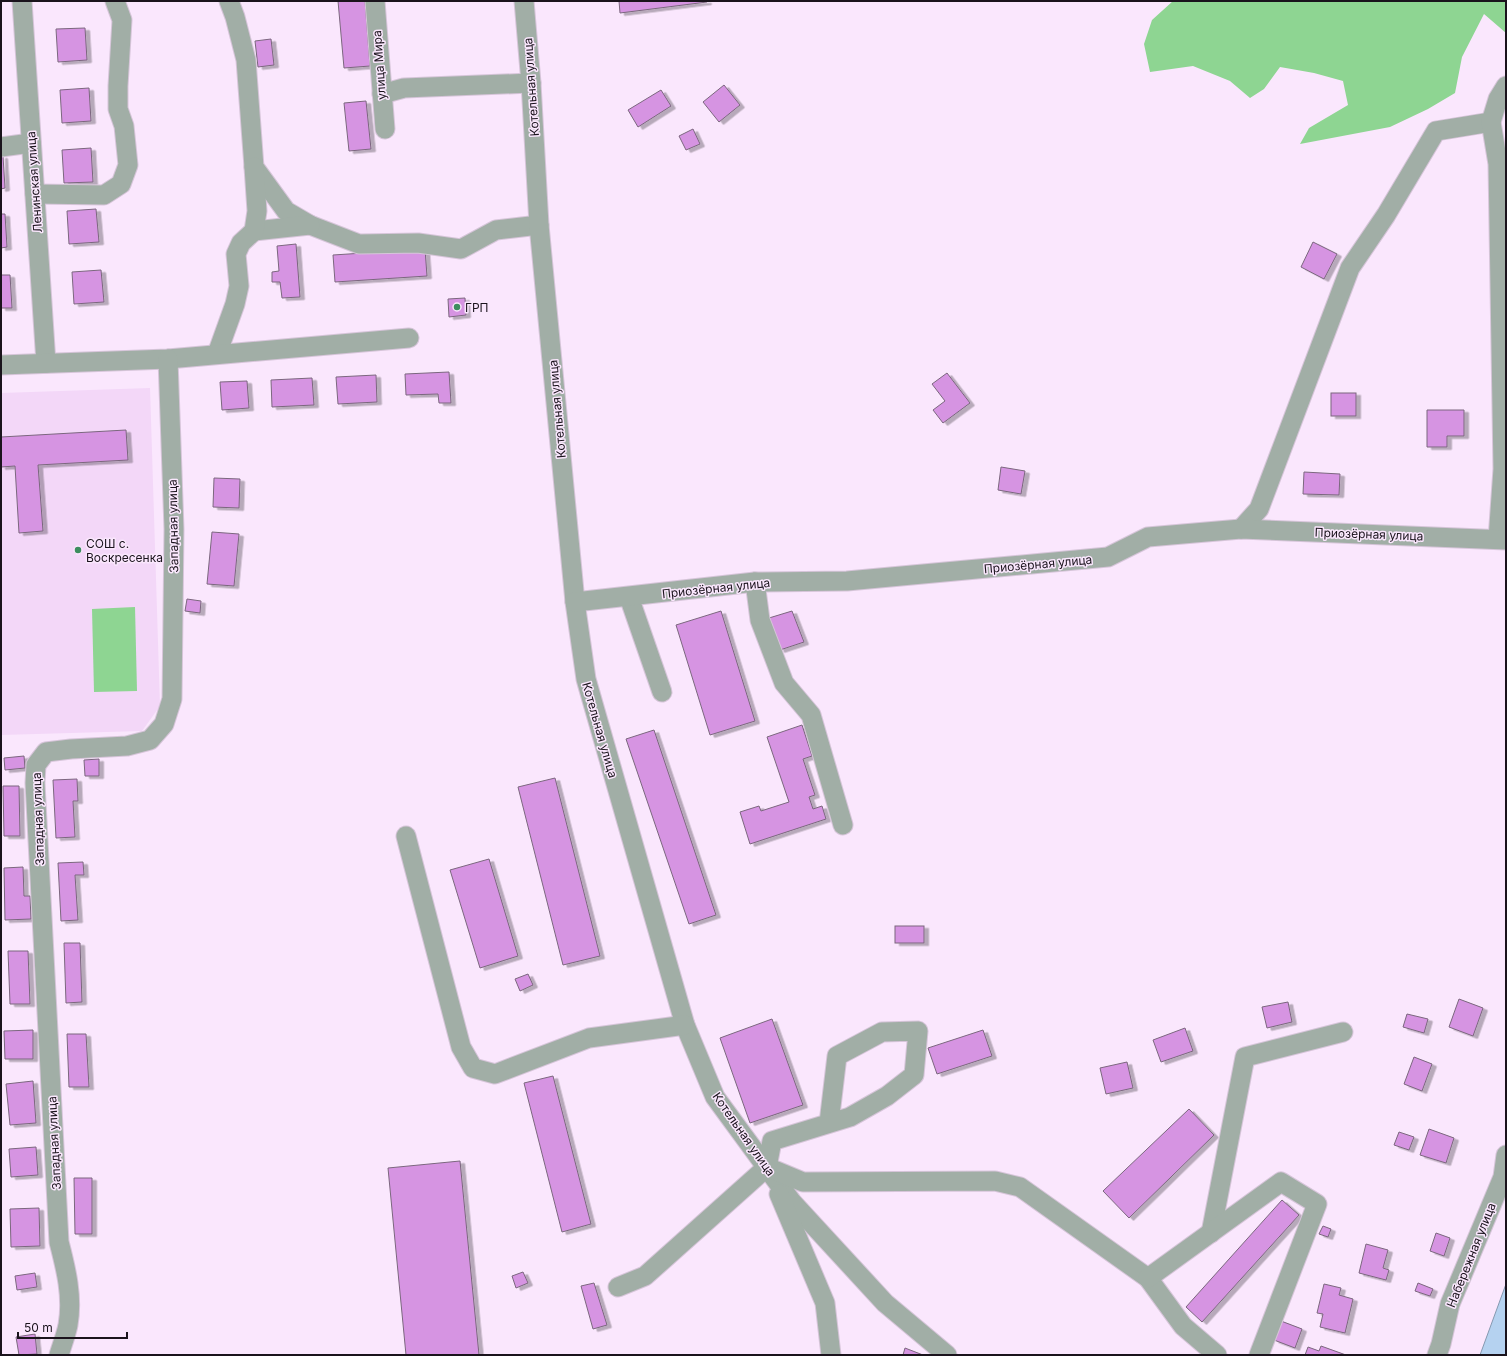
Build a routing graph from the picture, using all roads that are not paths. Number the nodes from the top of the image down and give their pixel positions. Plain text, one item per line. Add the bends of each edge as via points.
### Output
1 (22, 1) edge
2 (115, 1) edge
3 (229, 1) edge
4 (374, 1) edge
5 (524, 1) edge
6 (531, 83) junction
7 (1506, 86) edge
8 (382, 94) junction
9 (1491, 122) junction
10 (385, 129) dead end
11 (31, 143) junction
12 (1, 147) edge
13 (254, 167) junction
14 (35, 194) junction
15 (539, 224) junction
16 (310, 225) junction
17 (254, 231) junction
18 (409, 338) dead end
19 (216, 354) junction
20 (168, 359) junction
21 (46, 363) junction
22 (1, 366) edge
23 (1241, 529) junction
24 (1502, 540) edge
25 (755, 582) junction
26 (629, 597) junction
27 (575, 602) junction
28 (662, 692) dead end
29 (843, 825) dead end
30 (406, 836) dead end
31 (685, 1025) junction
32 (1343, 1032) dead end
33 (829, 1124) junction
34 (1506, 1155) edge
35 (767, 1167) junction
36 (1211, 1232) junction
37 (1148, 1278) junction
38 (618, 1287) dead end
39 (59, 1355) edge
40 (831, 1355) edge
41 (947, 1355) edge
42 (1216, 1355) edge
43 (1260, 1355) edge
44 (1437, 1355) edge

1 - 11 street, Ленинская улица
2 - 14 street via 122,20 118,109 124,126 128,165 120,184 104,195
3 - 13 street via 246,60
4 - 8 street, улица Мира
5 - 6 street, Котельная улица
6 - 8 street via 404,88
6 - 15 street, Котельная улица
7 - 9 street via 1498,99
8 - 10 street, улица Мира
9 - 23 street via 1436,131 1386,215 1350,268 1259,509
9 - 24 street, Приозёрная улица via 1498,164
11 - 12 street
11 - 14 street, Ленинская улица
13 - 16 street via 286,211
13 - 17 street via 257,211
14 - 21 street, Ленинская улица
15 - 16 street via 496,230 461,249 418,243 359,244
15 - 27 street, Котельная улица
16 - 17 street
17 - 19 street via 241,243 236,254 240,286 236,304
18 - 19 street
19 - 20 street
20 - 21 street
20 - 39 street, Западная улица via 174,529 172,699 164,724 150,740 128,746 46,752 36,765 59,1242 67,1274 70,1304 68,1326
21 - 22 street
23 - 24 street, Приозёрная улица
23 - 25 street, Приозёрная улица via 1148,537 1108,557 847,581
25 - 26 street, Приозёрная улица
25 - 29 street via 760,620 784,683 810,715
26 - 27 street, Приозёрная улица
26 - 28 street
27 - 31 street, Котельная улица via 586,680
30 - 31 street via 461,1047 473,1068 495,1074 589,1038
31 - 35 street, Котельная улица via 715,1097
32 - 36 street via 1245,1057
33 - 33 street via 837,1056 882,1032 918,1031 914,1075 880,1100 850,1117
33 - 35 street via 772,1141
34 - 44 street, Набережная улица via 1503,1177 1450,1304
35 - 37 street via 803,1182 995,1181 1020,1187
35 - 38 street via 645,1276
35 - 40 street via 825,1303
35 - 41 street, Котельная улица via 792,1202 885,1303
36 - 37 street
36 - 43 street via 1281,1182 1317,1204
37 - 42 street via 1183,1326

